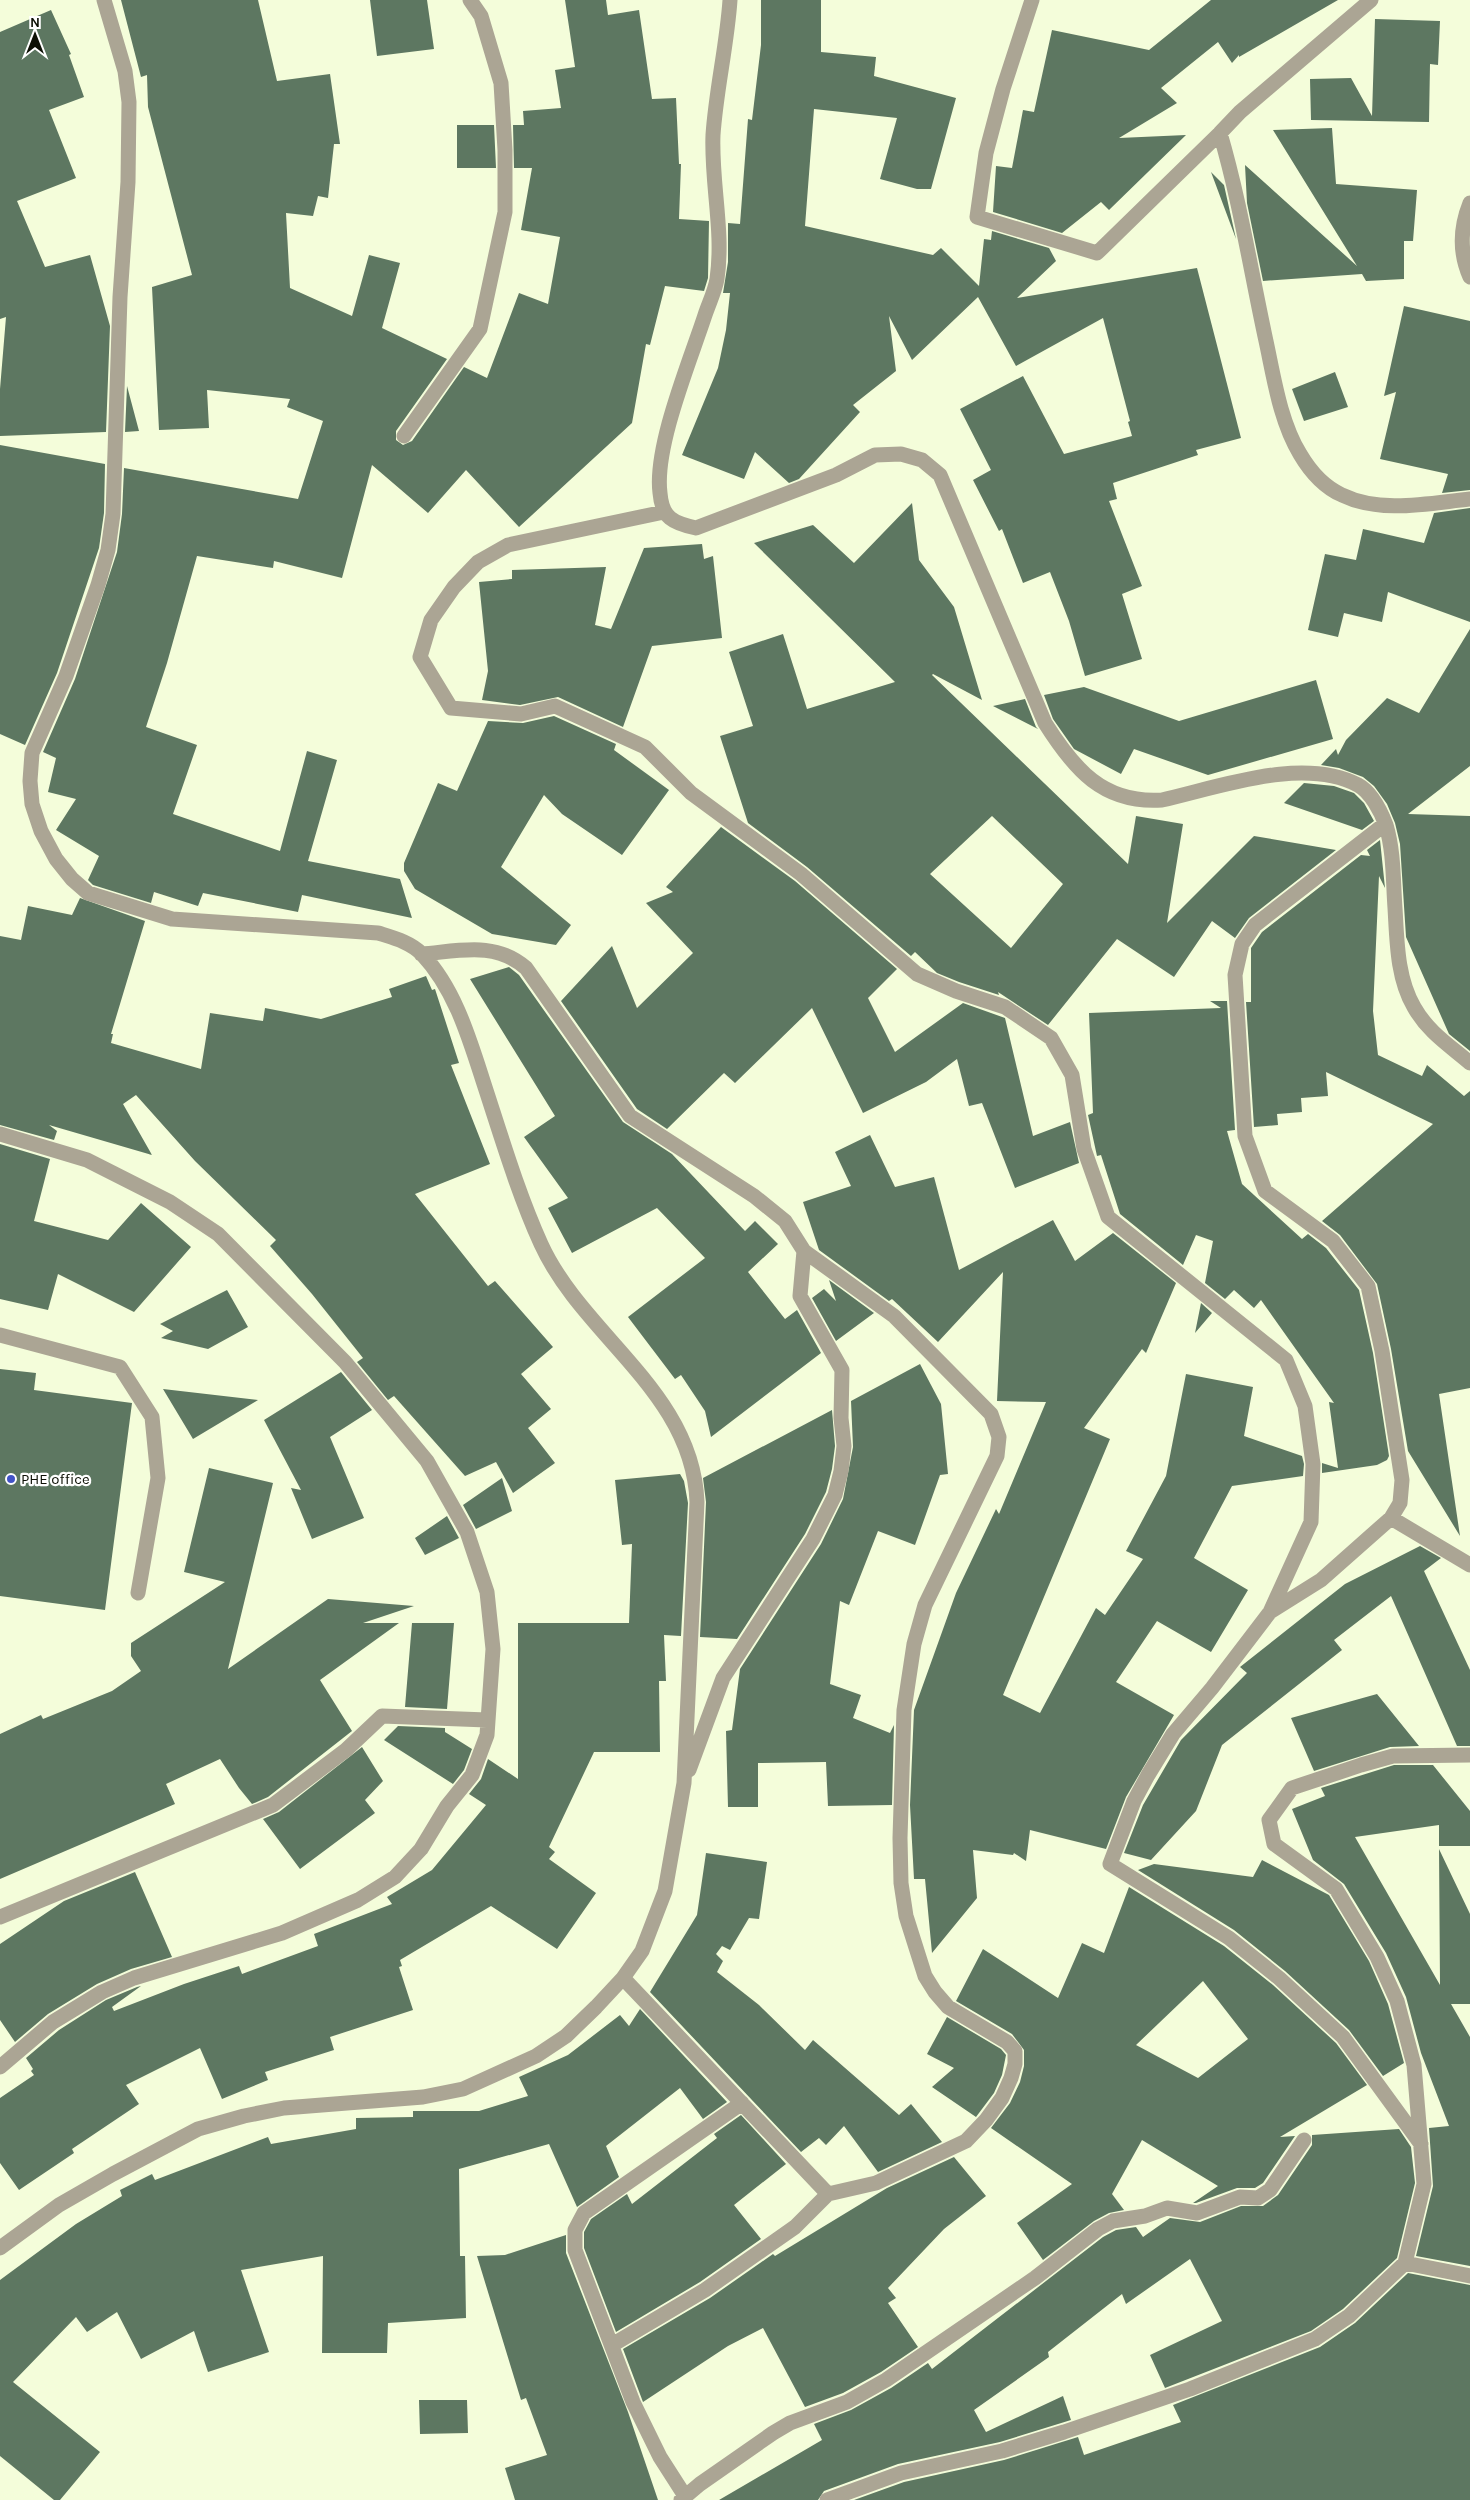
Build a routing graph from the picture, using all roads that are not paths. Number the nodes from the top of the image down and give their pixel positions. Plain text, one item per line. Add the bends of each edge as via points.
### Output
1 (104, 0) edge
2 (470, 0) edge
3 (730, 0) edge
4 (1032, 0) edge
5 (1371, 0) edge
6 (1220, 133) junction
7 (1470, 203) edge
8 (1470, 277) edge
9 (404, 436) dead end
10 (1470, 499) edge
11 (664, 512) junction
12 (1385, 824) junction
13 (421, 954) junction
14 (1470, 1063) edge
15 (0, 1134) edge
16 (804, 1251) junction
17 (0, 1335) edge
18 (1391, 1518) junction
19 (1470, 1565) edge
20 (138, 1593) dead end
21 (1270, 1612) junction
22 (487, 1720) junction
23 (1470, 1755) edge
24 (684, 1783) junction
25 (0, 1917) edge
26 (623, 1978) junction
27 (0, 2067) edge
28 (742, 2103) junction
29 (1304, 2140) dead end
30 (1421, 2144) junction
31 (828, 2194) junction
32 (0, 2248) edge
33 (1405, 2263) junction
34 (1470, 2276) edge
35 (612, 2345) junction
36 (683, 2498) edge
37 (827, 2500) edge

1 - 13 street via 125,72 130,102 113,514 108,550 95,594 66,676 32,753 32,804 56,859 88,893 172,919 378,933 403,941
2 - 9 street via 481,16 501,83 505,212 480,329
3 - 11 street via 714,134 718,214 716,279 660,463
4 - 6 street via 986,153 977,217 1097,253
5 - 6 street via 1240,112
6 - 10 street via 1274,380 1299,453 1326,486 1353,499 1381,505
7 - 8 street via 1461,246
11 - 12 street via 676,524 696,528 836,476 875,455 901,454 922,460 940,475 1045,723 1079,770 1103,788 1141,801 1162,800 1286,773 1317,773 1359,786 1373,800
11 - 21 street via 508,546 478,562 454,587 431,620 420,657 451,708 521,714 555,706 645,748 691,793 802,874 917,974 1005,1007 1051,1038 1072,1075 1084,1150 1108,1217 1286,1360 1306,1406 1313,1464 1311,1522
12 - 14 street via 1392,851 1402,979 1425,1025
12 - 18 street via 1255,925 1242,944 1235,975 1245,1136 1265,1191 1333,1241 1368,1286 1382,1351 1402,1480 1400,1503
13 - 16 street via 485,949 514,958 526,968 630,1116 754,1196 785,1222
13 - 24 street via 456,1005 525,1207 542,1246 573,1294 669,1411 684,1439 692,1464 697,1502
15 - 22 street via 87,1160 170,1202 218,1234 345,1362 427,1460 467,1532 487,1592 493,1649
16 - 24 street via 800,1296 842,1370 840,1418 844,1446 841,1471 835,1495 813,1539 723,1678
16 - 31 street via 894,1316 990,1414 996,1424 999,1437 997,1456 925,1605 914,1644 904,1710 901,1883 912,1939 925,1976 935,1992 948,2007 1007,2042 1015,2051 1015,2064 1002,2098 966,2140 876,2183
17 - 20 street via 120,1367 152,1417 158,1478
18 - 19 street
18 - 21 street via 1321,1580
21 - 30 street via 1173,1734 1134,1800 1110,1864 1229,1938 1279,1978 1343,2037
22 - 25 street via 382,1716 346,1750 273,1805
22 - 27 street via 486,1735 472,1775 448,1806 422,1849 395,1877 358,1900 282,1932 134,1978 102,1992 53,2022
23 - 30 street via 1393,1756 1361,1765 1292,1788 1269,1820 1274,1844 1336,1889 1377,1957 1397,2001 1414,2065
24 - 26 street via 665,1891 642,1951
26 - 28 street
26 - 32 street via 566,2036 536,2056 497,2075 463,2089 423,2098 284,2108 198,2129 59,2205
28 - 31 street
28 - 35 street via 584,2213 575,2230 575,2250
29 - 36 street via 1264,2196 1240,2197 1197,2213 1167,2208 1145,2216 1113,2221 886,2380 847,2402 790,2423
30 - 33 street via 1424,2184
31 - 35 street via 787,2233 705,2290
33 - 34 street
33 - 37 street via 1349,2316 1315,2338 1190,2389 1064,2432 1002,2451 901,2473
35 - 36 street via 634,2402

